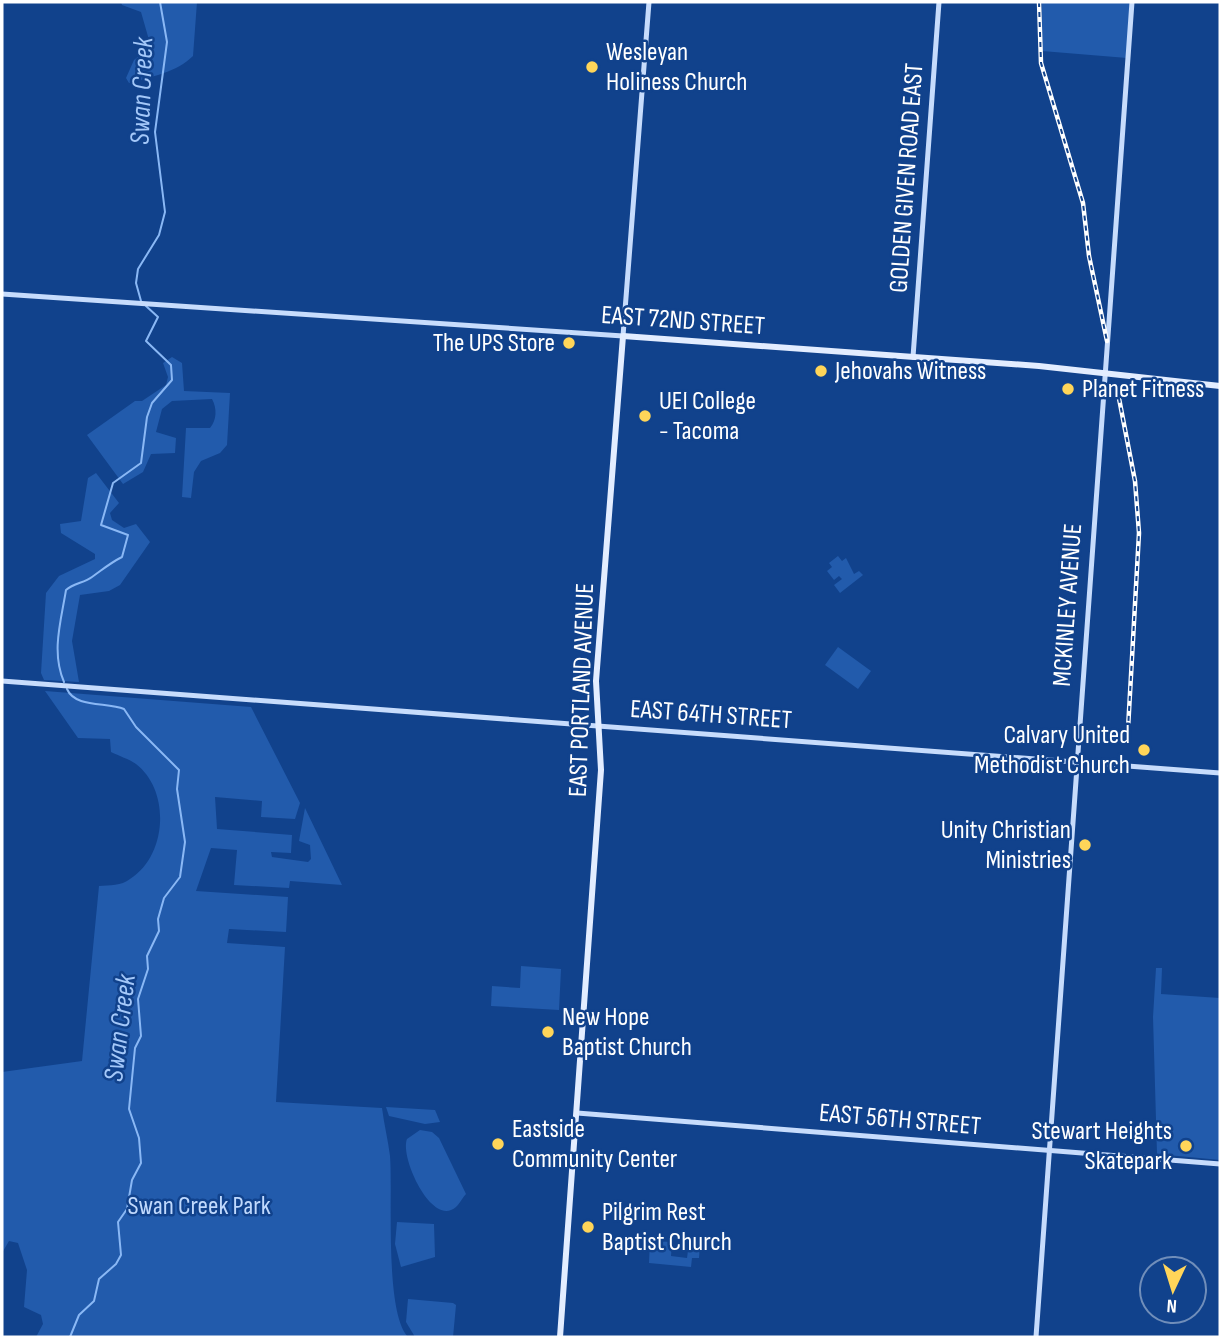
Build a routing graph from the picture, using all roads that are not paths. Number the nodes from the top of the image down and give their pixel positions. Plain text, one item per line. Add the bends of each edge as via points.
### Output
1 (649, 2) edge
2 (939, 2) edge
3 (1132, 2) edge
4 (2, 294) edge
5 (623, 336) junction
6 (913, 357) junction
7 (1105, 373) junction
8 (1220, 386) edge
9 (2, 681) edge
10 (600, 726) junction
11 (1076, 761) junction
12 (1220, 773) edge
13 (578, 1113) junction
14 (1049, 1151) junction
15 (1220, 1164) edge
16 (560, 1337) edge
17 (1036, 1337) edge

1 - 5 street, EAST PORTLAND AVENUE
2 - 6 street, GOLDEN GIVEN ROAD EAST
3 - 7 street, MCKINLEY AVENUE
4 - 5 street, EAST 72ND STREET
5 - 6 main road, EAST 72ND STREET
5 - 10 main road, EAST PORTLAND AVENUE via 596,681
6 - 7 main road, EAST 72ND STREET
7 - 8 main road, EAST 72ND STREET
7 - 11 street, MCKINLEY AVENUE
9 - 10 street, EAST 64TH STREET
10 - 11 street, EAST 64TH STREET
10 - 13 main road, EAST PORTLAND AVENUE
11 - 12 street, EAST 64TH STREET
11 - 14 street, MCKINLEY AVENUE
13 - 14 street, EAST 56TH STREET
13 - 16 main road, EAST PORTLAND AVENUE
14 - 15 street, EAST 56TH STREET
14 - 17 street, MCKINLEY AVENUE

